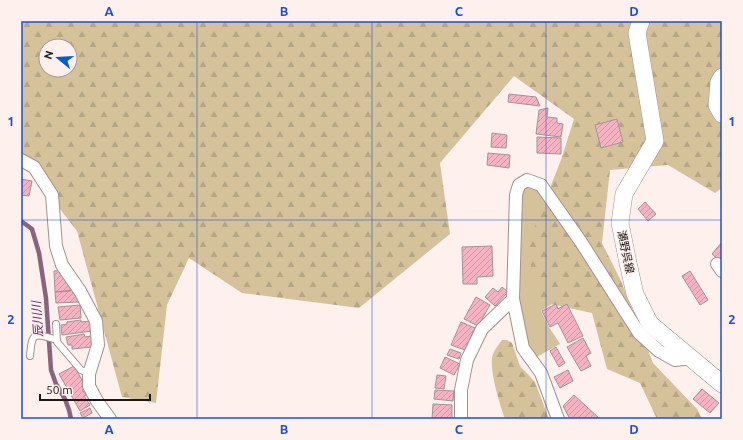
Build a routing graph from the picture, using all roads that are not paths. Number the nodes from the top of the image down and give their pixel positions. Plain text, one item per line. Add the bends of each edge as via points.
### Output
1 (641, 21) edge
2 (722, 77) edge
3 (722, 114) edge
4 (21, 160) edge
5 (513, 299) junction
6 (56, 324) dead end
7 (57, 340) junction
8 (30, 356) dead end
9 (692, 358) junction
10 (89, 374) junction
11 (722, 384) edge
12 (110, 419) edge
13 (461, 419) edge
14 (558, 419) edge

1 - 9 main road, 瀬野呉線 via 637,33 655,141 624,194 620,224 635,294 650,324
2 - 3 main road via 719,82 717,105
4 - 10 street via 34,167 52,195 56,246 62,265 96,321 98,345
5 - 9 street via 516,195 519,185 527,180 541,185 639,333 675,360
5 - 13 street via 482,329 467,360 461,390
5 - 14 street via 523,348 541,373
6 - 7 lane
7 - 8 lane via 39,334 34,336 31,340
7 - 10 lane via 81,370
9 - 11 main road, 瀬野呉線
10 - 12 street via 89,386

